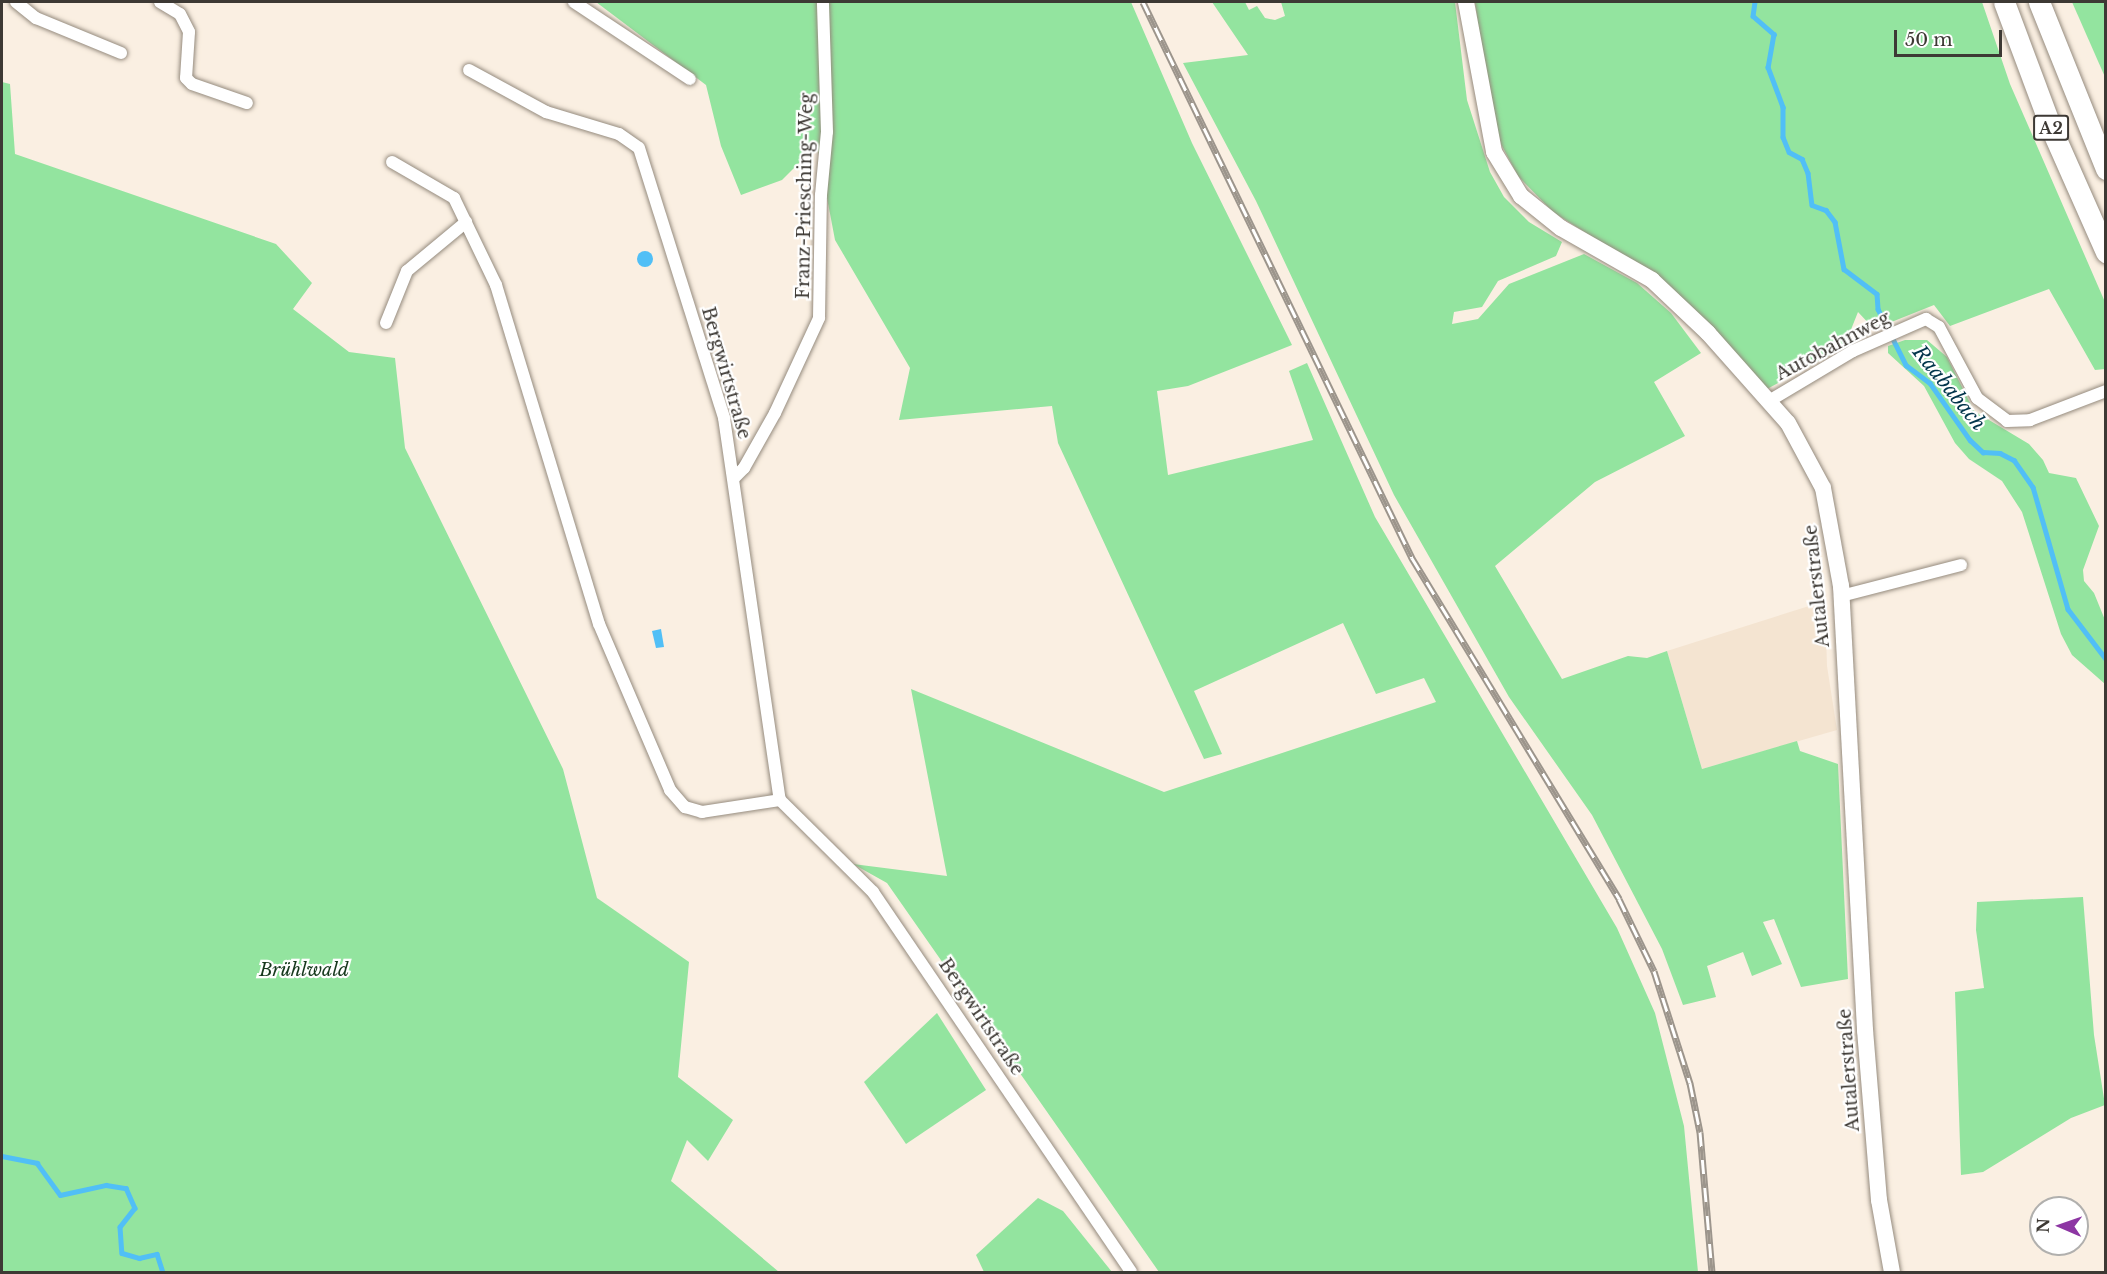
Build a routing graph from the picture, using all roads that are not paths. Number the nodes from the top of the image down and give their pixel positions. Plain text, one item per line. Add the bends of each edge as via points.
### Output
1 (16, 2) edge
2 (160, 2) edge
3 (574, 2) edge
4 (823, 2) edge
5 (1466, 2) edge
6 (2004, 2) edge
7 (2039, 2) edge
8 (121, 53) dead end
9 (469, 70) dead end
10 (690, 79) dead end
11 (247, 103) dead end
12 (393, 162) dead end
13 (2106, 169) edge
14 (466, 222) junction
15 (2106, 252) edge
16 (386, 323) dead end
17 (2106, 391) edge
18 (1769, 401) junction
19 (735, 477) junction
20 (1961, 565) dead end
21 (1841, 596) junction
22 (780, 800) junction
23 (1131, 1272) edge
24 (1892, 1272) edge

1 - 8 street via 36,18
2 - 11 street via 180,14 189,32 186,78 192,84
3 - 10 street
4 - 19 street, Franz-Priesching-Weg via 827,132 819,318 775,412
5 - 18 main road, Autalerstraße via 1494,152 1521,196 1561,228 1652,280 1708,333
6 - 15 highway, A2 via 2050,128
7 - 13 highway, A2
9 - 19 street, Bergwirtstraße via 546,112 619,134 639,148 724,418
12 - 14 street via 454,198
14 - 16 street via 407,270
14 - 22 street via 496,285 599,624 670,790 685,807 702,812
17 - 18 street, Autobahnweg via 2030,420 2007,421 1977,398 1935,322 1926,319 1882,338
18 - 21 main road, Autalerstraße via 1808,456 1823,488
19 - 22 street, Bergwirtstraße
20 - 21 street
21 - 24 main road, Autalerstraße via 1865,1030 1879,1203
22 - 23 street, Bergwirtstraße via 873,892

